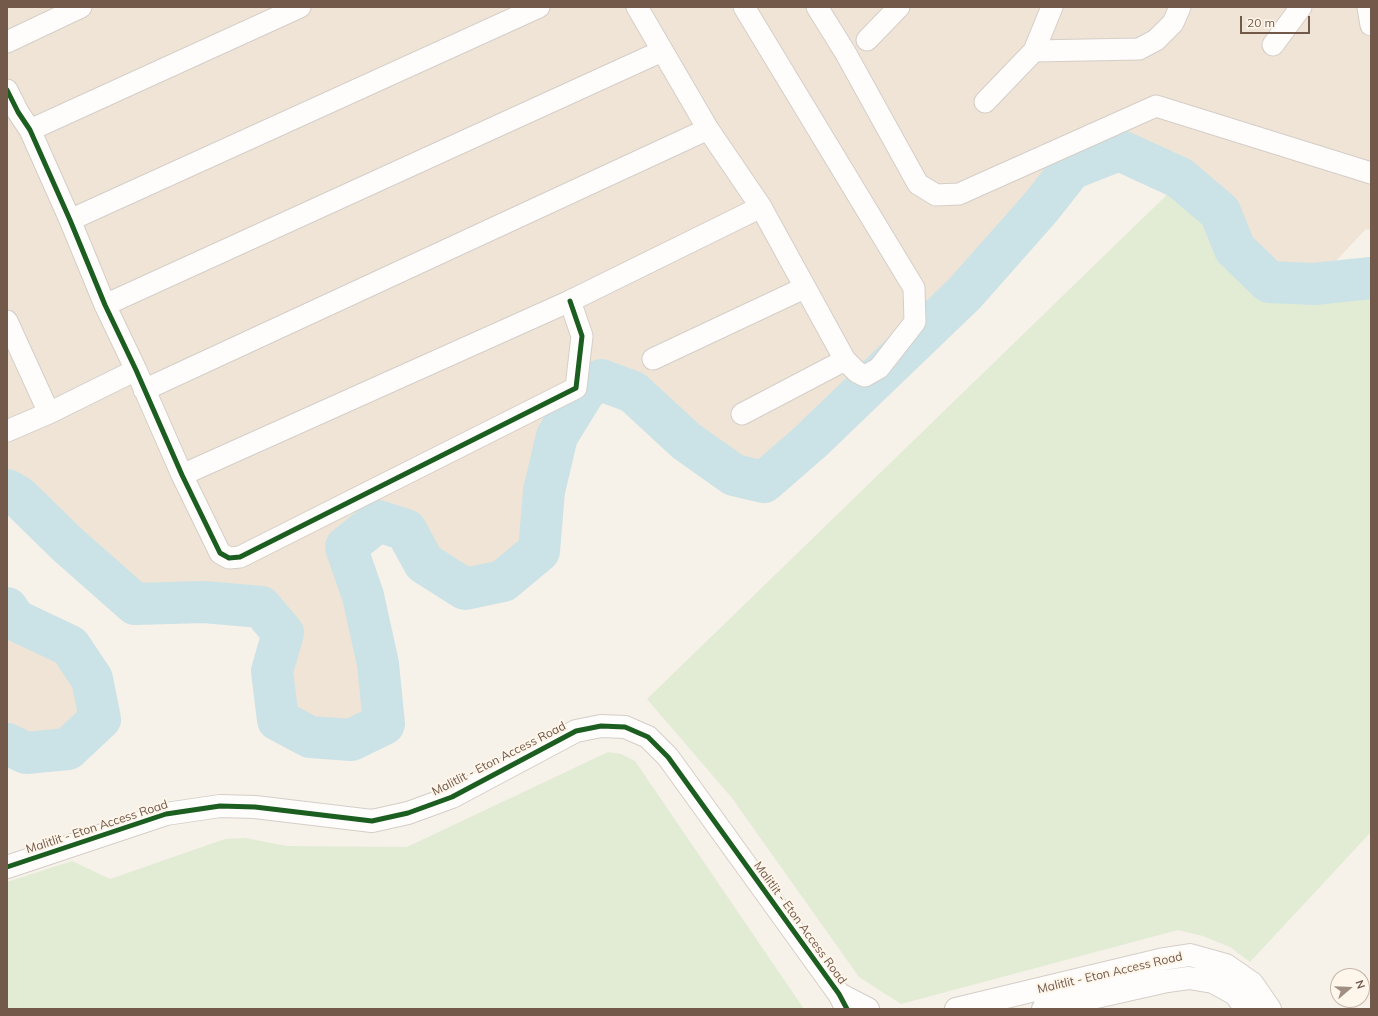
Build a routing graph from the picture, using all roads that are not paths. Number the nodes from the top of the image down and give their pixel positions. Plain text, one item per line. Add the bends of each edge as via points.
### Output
1 (81, 7) edge
2 (300, 7) edge
3 (538, 7) edge
4 (637, 7) edge
5 (744, 7) edge
6 (817, 7) edge
7 (899, 7) edge
8 (1052, 7) edge
9 (1180, 7) edge
10 (1301, 7) edge
11 (1368, 7) edge
12 (1371, 25) edge
13 (867, 40) dead end
14 (7, 42) edge
15 (1273, 46) dead end
16 (662, 51) junction
17 (1034, 51) junction
18 (7, 90) edge
19 (985, 102) dead end
20 (12, 115) edge
21 (708, 128) junction
22 (30, 130) junction
23 (1371, 173) edge
24 (761, 208) junction
25 (70, 220) junction
26 (804, 288) junction
27 (570, 301) junction
28 (105, 304) junction
29 (7, 321) edge
30 (653, 359) dead end
31 (845, 360) junction
32 (136, 370) junction
33 (144, 390) junction
34 (49, 413) junction
35 (742, 414) dead end
36 (7, 431) edge
37 (182, 475) junction
38 (7, 867) edge
39 (843, 1002) edge
40 (868, 1009) edge
41 (956, 1009) edge
42 (1043, 1009) edge
43 (1246, 1009) edge
44 (1270, 1009) edge

1 - 14 street
2 - 22 street
3 - 25 street
4 - 16 street
5 - 31 street via 914,288 915,322 878,368 865,376
6 - 23 street via 845,52 918,184 936,195 959,194 1156,106
7 - 13 street
8 - 17 street
9 - 17 street via 1173,23 1156,40 1139,49
10 - 15 street
11 - 12 street
16 - 21 street
16 - 28 street
17 - 19 street
18 - 20 street
20 - 22 street
21 - 24 street
21 - 33 street
22 - 25 street
24 - 26 street
24 - 27 street
25 - 28 street
26 - 30 street
26 - 31 street
27 - 37 street
27 - 37 street via 582,336 576,388 240,557 229,558 220,553
28 - 32 street
29 - 34 street
31 - 35 street
32 - 33 street
32 - 34 street
33 - 37 street
34 - 36 street
38 - 39 street, Malitlit - Eton Access Road via 166,814 220,806 255,807 372,821 408,813 452,797 576,732 601,726 625,727 648,737 668,757
39 - 40 street, Malitlit - Eton Access Road
41 - 44 street, Malitlit - Eton Access Road via 1164,959 1190,956 1226,965 1252,983
42 - 43 street, Malitlit - Eton Access Road via 1167,980 1189,978 1213,982 1235,994

